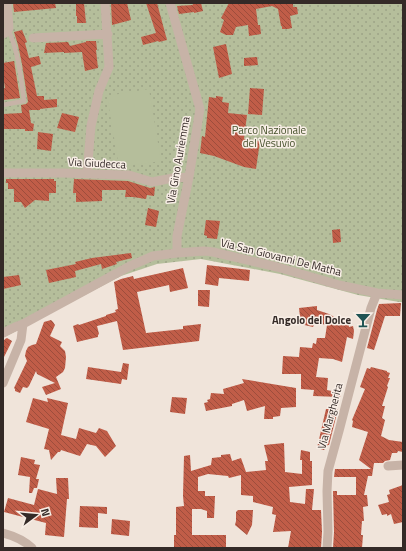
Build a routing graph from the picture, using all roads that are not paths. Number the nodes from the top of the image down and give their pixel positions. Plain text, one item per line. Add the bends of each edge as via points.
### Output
1 (7, 3) edge
2 (105, 3) edge
3 (170, 3) edge
4 (6, 31) edge
5 (108, 34) junction
6 (33, 38) dead end
7 (3, 105) edge
8 (3, 173) edge
9 (87, 174) junction
10 (189, 177) junction
11 (177, 253) junction
12 (377, 293) junction
13 (403, 295) edge
14 (23, 324) junction
15 (3, 333) edge
16 (3, 383) edge
17 (403, 465) edge
18 (388, 466) dead end
19 (3, 534) edge
20 (32, 548) edge
21 (327, 548) edge

1 - 4 street
2 - 5 street
3 - 10 street, Via Gino Auriemma via 200,109
4 - 7 lane via 12,36 24,102
5 - 6 street
5 - 9 street via 109,67 99,91 91,126
8 - 9 street, Via Giudecca
9 - 10 street, Via Giudecca via 129,175 152,182
10 - 11 street, Via Gino Auriemma via 177,236
11 - 12 street, Via San Giovanni De Matha via 213,252
11 - 14 street, Via San Giovanni De Matha via 153,256 130,266
12 - 13 street, Via San Giovanni De Matha
12 - 21 street, Via Margherita via 328,471
14 - 15 street, Via San Giovanni De Matha
14 - 16 street via 21,340
17 - 18 street
19 - 20 street via 13,536

